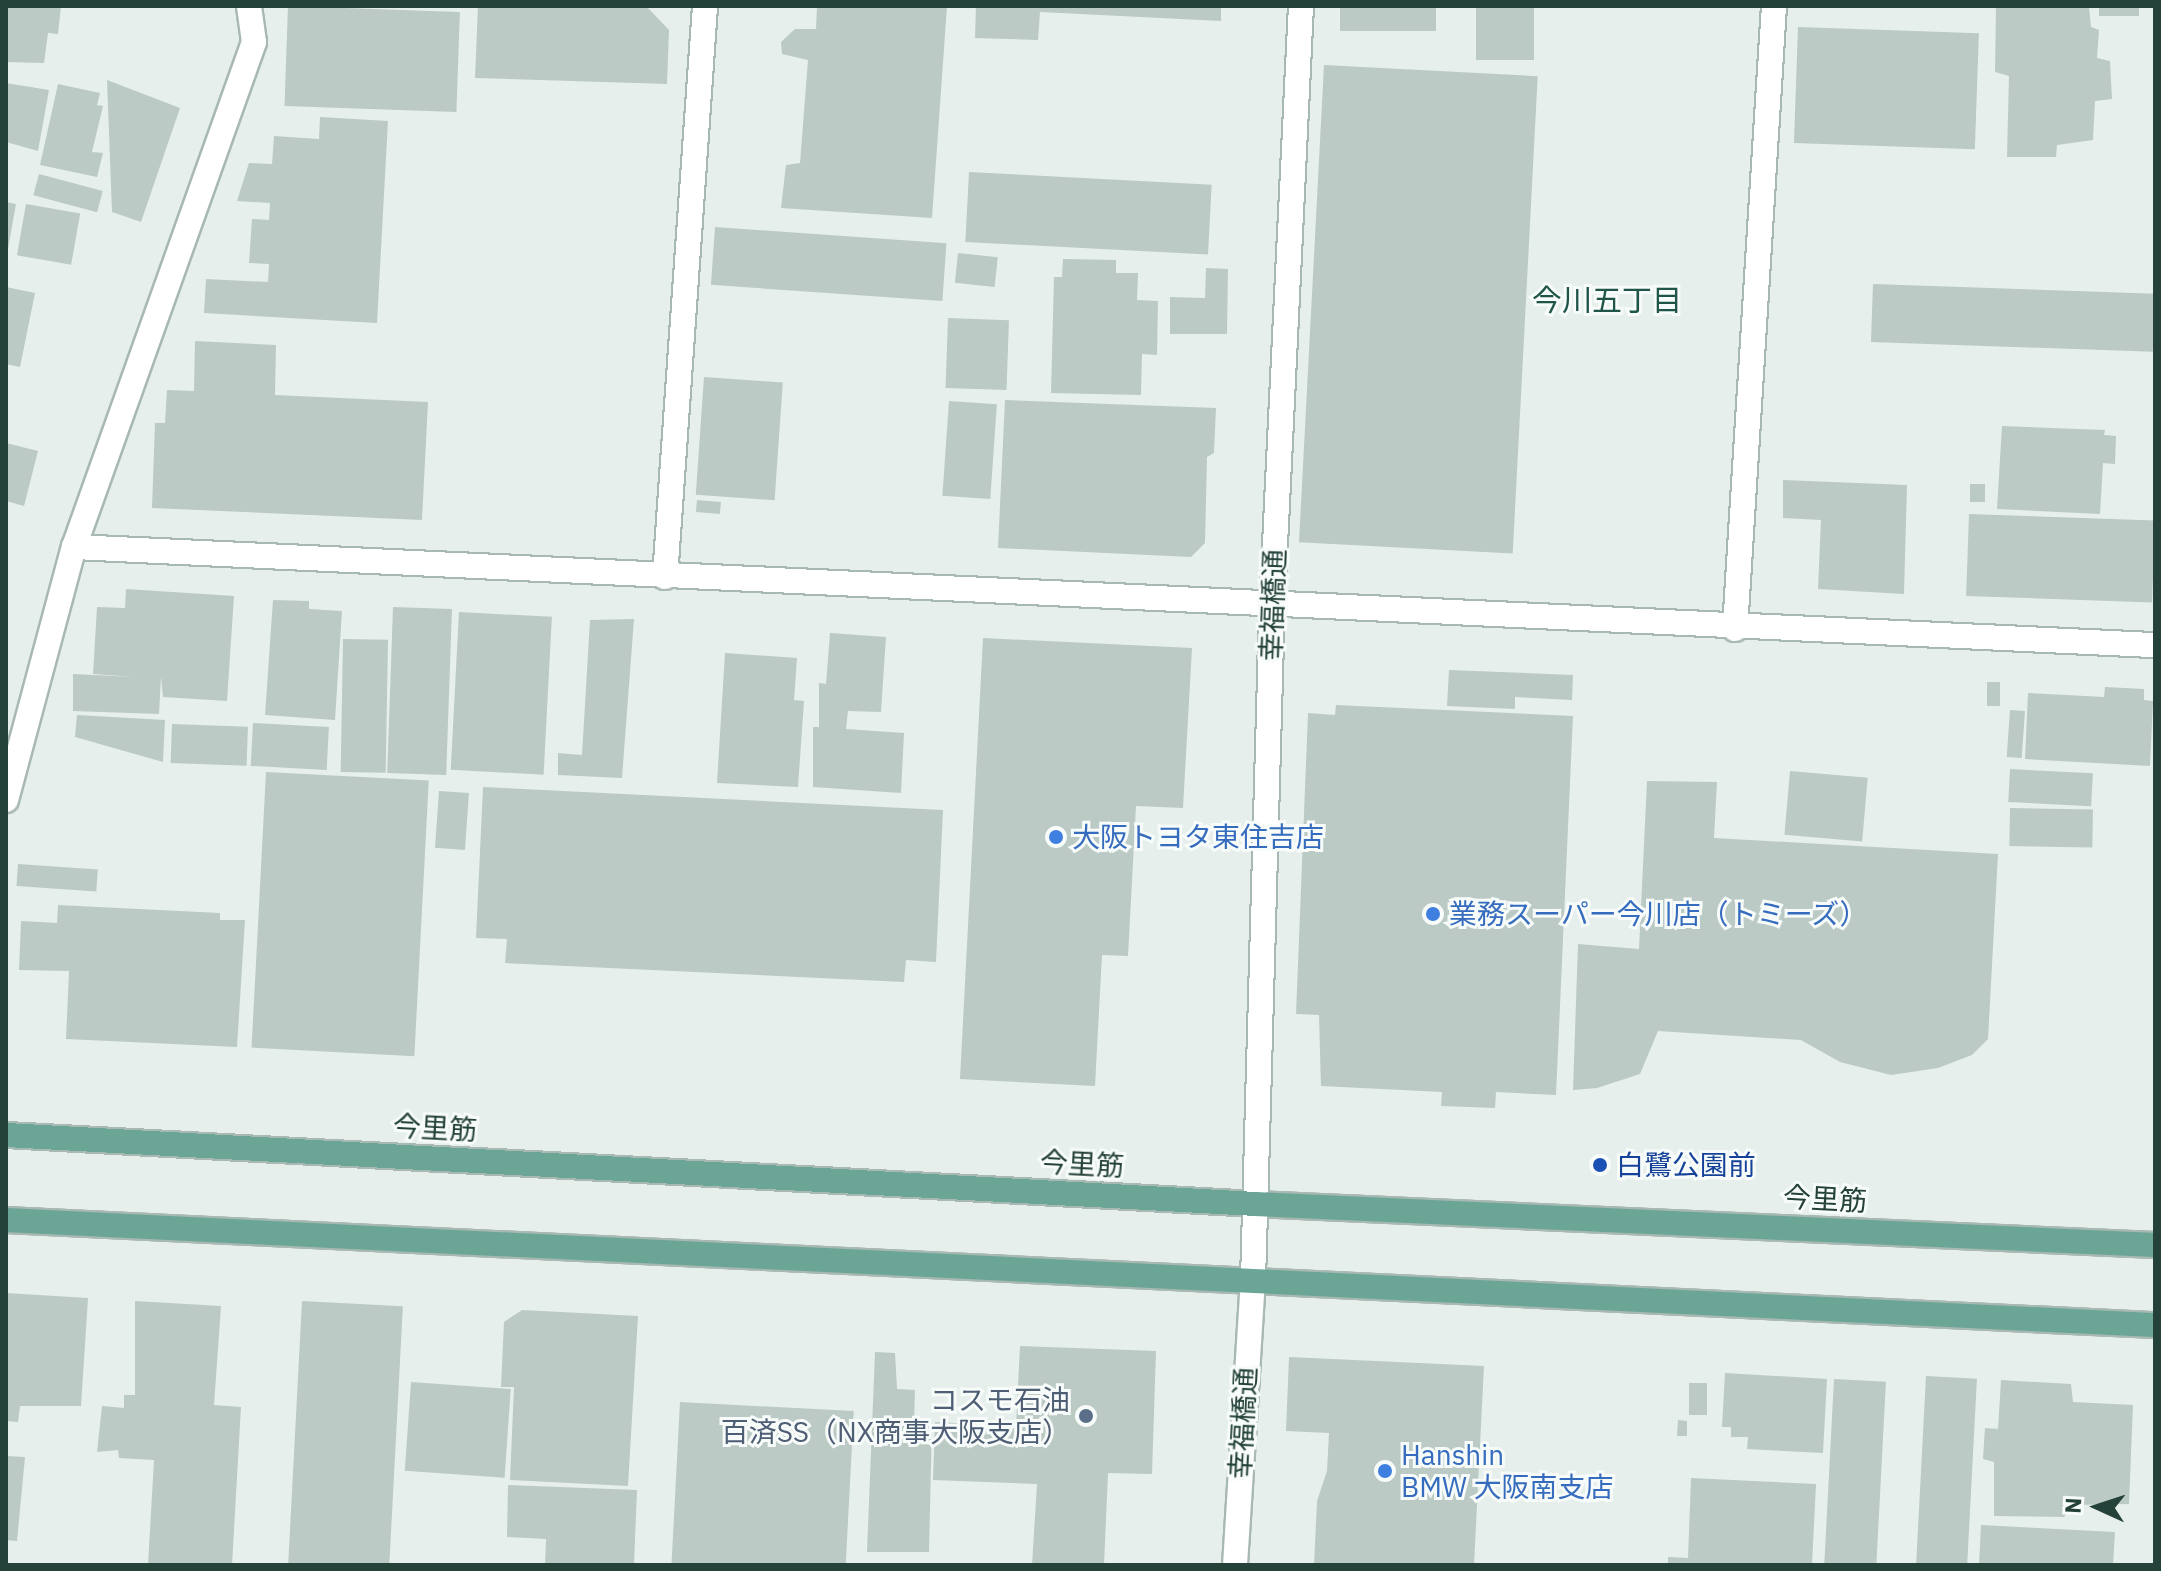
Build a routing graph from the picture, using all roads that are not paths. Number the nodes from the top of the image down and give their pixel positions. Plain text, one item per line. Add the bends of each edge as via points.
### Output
1 (249, 6) edge
2 (705, 6) edge
3 (1301, 6) edge
4 (1774, 6) edge
5 (74, 547) junction
6 (665, 577) junction
7 (1272, 607) junction
8 (1735, 629) junction
9 (2155, 645) edge
10 (6, 800) edge
11 (6, 1135) edge
12 (1255, 1204) junction
13 (6, 1220) edge
14 (2155, 1245) edge
15 (1253, 1281) junction
16 (2155, 1325) edge
17 (1235, 1565) edge

1 - 5 street via 254,42
2 - 6 street
3 - 7 street, 幸福橋通
4 - 8 street
5 - 6 street
5 - 10 street
6 - 7 street
7 - 8 street
7 - 12 street, 幸福橋通
8 - 9 street
11 - 12 main road, 今里筋
12 - 14 main road, 今里筋
12 - 15 street, 幸福橋通
13 - 15 main road
15 - 16 main road
15 - 17 street, 幸福橋通

